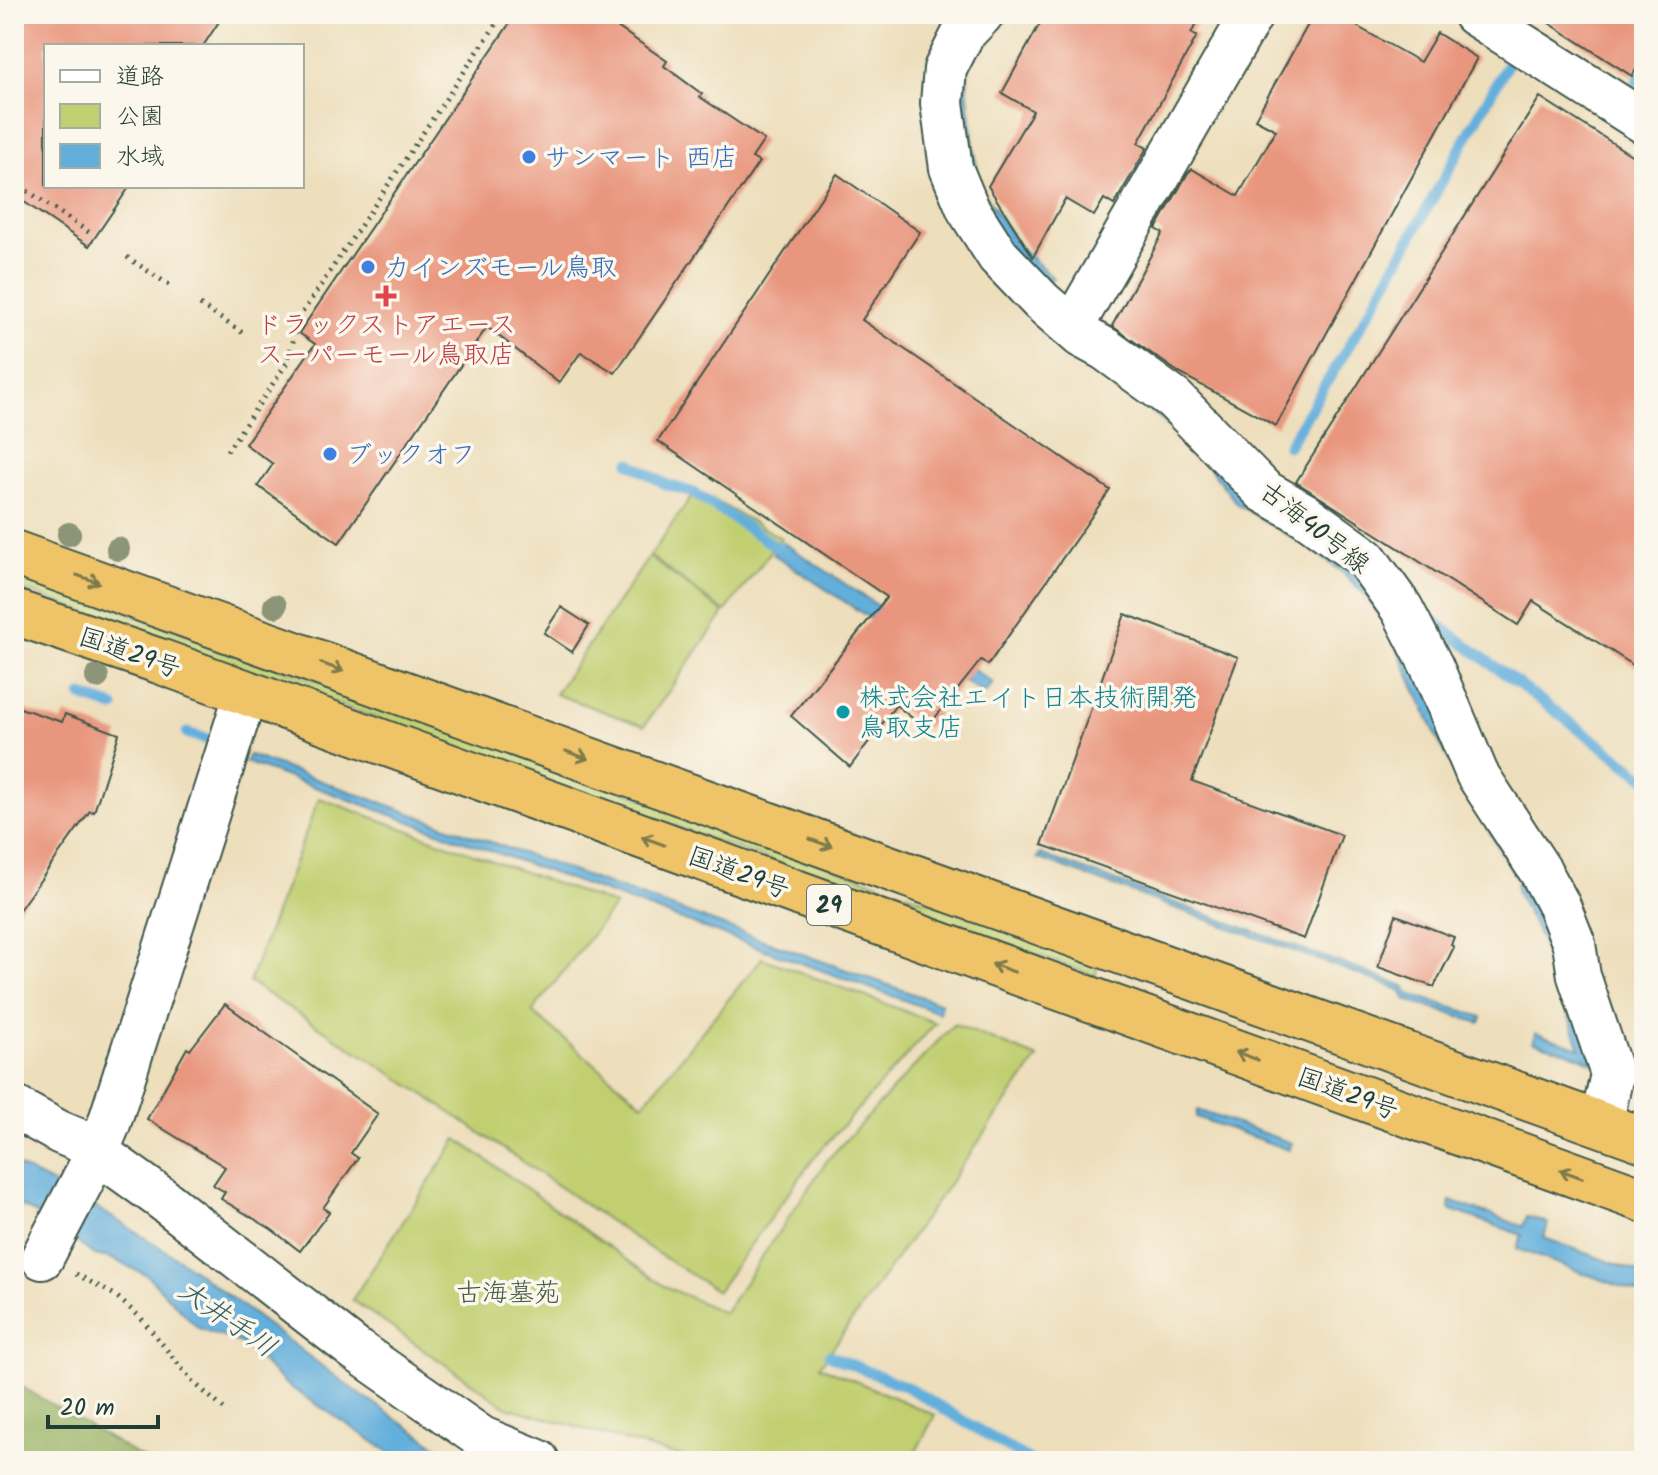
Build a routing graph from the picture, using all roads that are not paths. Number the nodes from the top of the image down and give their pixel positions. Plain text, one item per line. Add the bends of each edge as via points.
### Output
1 (982, 14) edge
2 (1252, 14) edge
3 (1474, 14) edge
4 (1644, 122) edge
5 (1072, 327) junction
6 (14, 553) edge
7 (14, 612) edge
8 (246, 693) junction
9 (14, 1107) edge
10 (1601, 1125) junction
11 (1644, 1140) edge
12 (97, 1153) junction
13 (1644, 1200) edge
14 (42, 1258) road end
15 (538, 1461) edge

1 - 5 street, 古海40号線 via 963,34 945,69 942,103 951,168 968,209 998,256
2 - 5 street
3 - 4 street
5 - 10 street, 古海40号線 via 1174,399 1264,491 1366,559 1402,609 1477,774 1541,872 1574,944 1579,976 1612,1074
6 -> 10 highway, 国道29号 / 29
7 - 8 highway, 国道29号 / 29
8 - 12 street
13 -> 8 highway, 国道29号 / 29
9 - 12 street
10 - 11 highway, 国道29号 / 29
12 - 14 street
12 - 15 street via 356,1350 482,1438

